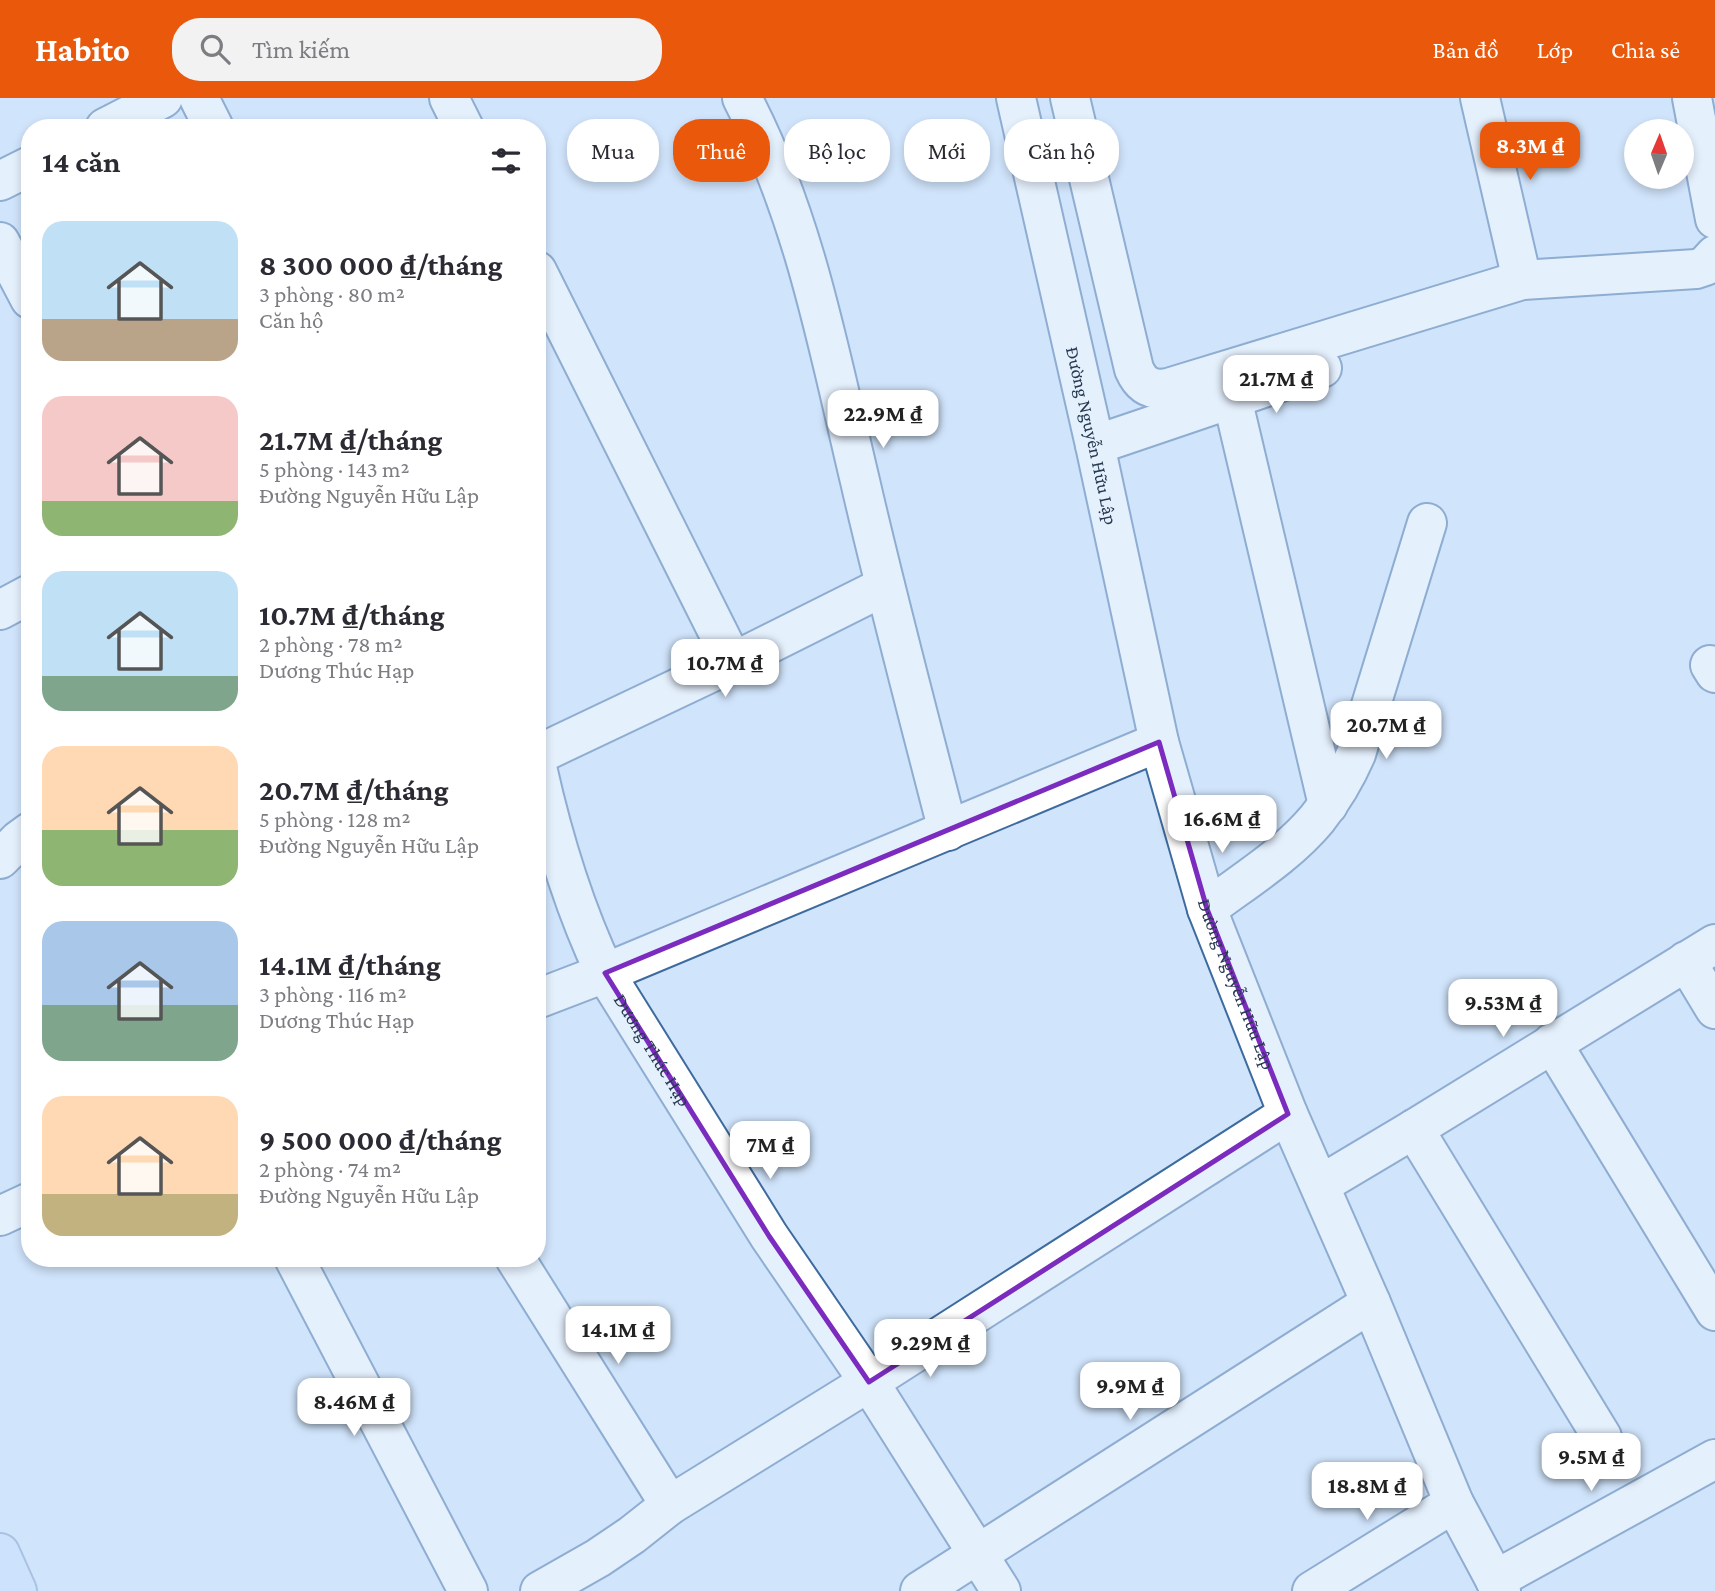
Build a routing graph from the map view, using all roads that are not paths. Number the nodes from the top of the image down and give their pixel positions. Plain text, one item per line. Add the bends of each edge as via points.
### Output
1 (163, 98) edge
2 (198, 98) edge
3 (449, 98) edge
4 (742, 98) edge
5 (1016, 98) edge
6 (1070, 98) edge
7 (1480, 98) edge
8 (1692, 98) edge
9 (122, 119) edge
10 (209, 119) edge
11 (460, 119) edge
12 (21, 170) edge
13 (0, 181) edge
14 (1715, 219) edge
15 (0, 242) edge
16 (1715, 255) edge
17 (1522, 280) junction
18 (21, 282) edge
19 (546, 289) edge
20 (1438, 331) dead end
21 (1232, 398) junction
22 (1096, 445) junction
23 (1427, 523) dead end
24 (884, 586) junction
25 (21, 599) edge
26 (0, 610) edge
27 (733, 662) junction
28 (1159, 742) junction
29 (546, 751) edge
30 (1328, 805) junction
31 (546, 809) edge
32 (948, 831) junction
33 (21, 839) edge
34 (0, 859) edge
35 (1207, 909) junction
36 (1700, 953) edge
37 (605, 973) junction
38 (546, 996) edge
39 (1715, 1009) edge
40 (1552, 1044) junction
41 (1288, 1114) junction
42 (1414, 1129) junction
43 (1320, 1185) junction
44 (21, 1206) edge
45 (0, 1216) edge
46 (299, 1267) edge
47 (521, 1267) edge
48 (1371, 1303) junction
49 (1715, 1311) edge
50 (869, 1382) junction
51 (1602, 1437) dead end
52 (1715, 1459) edge
53 (1454, 1503) junction
54 (670, 1505) junction
55 (0, 1553) edge
56 (978, 1554) junction
57 (1498, 1585) edge
58 (17, 1591) edge
59 (468, 1591) edge
60 (540, 1591) edge
61 (920, 1591) edge
62 (1001, 1591) edge
63 (1312, 1591) edge

1 - 9 street
2 - 10 street
3 - 11 street
4 - 24 street via 783,189 811,272
5 - 22 street, Đường Nguyễn Hữu Lập
6 - 17 street via 1134,369 1149,388 1168,388
7 - 17 street
8 - 14 street
12 - 13 street
15 - 18 street
16 - 17 street via 1696,270
19 - 27 street
20 - 21 street
21 - 22 street
21 - 30 street
22 - 28 street, Đường Nguyễn Hữu Lập
23 - 30 street via 1356,754
24 - 27 street
24 - 32 street
25 - 26 street
27 - 29 street
28 - 32 street
28 - 35 street, Đường Nguyễn Hữu Lập
30 - 35 street via 1297,840
31 - 37 street, Dương Thúc Hạp via 566,880
32 - 37 street
33 - 34 street
35 - 41 street, Đường Nguyễn Hữu Lập
36 - 39 street
36 - 40 street
37 - 38 street
37 - 50 street, Dương Thúc Hạp via 769,1236
40 - 42 street
40 - 49 street
41 - 43 street, Đường Nguyễn Hữu Lập
41 - 50 street
42 - 43 street
42 - 51 street
43 - 48 street, Đường Nguyễn Hữu Lập
44 - 45 street
46 - 59 street
47 - 54 street
48 - 53 street, Đường Nguyễn Hữu Lập
48 - 56 street
50 - 54 street
50 - 56 street, Dương Thúc Hạp
52 - 57 street
53 - 57 street, Đường Nguyễn Hữu Lập
53 - 63 street
54 - 60 street via 598,1558
55 - 58 main road
56 - 61 street
56 - 62 street, Dương Thúc Hạp

